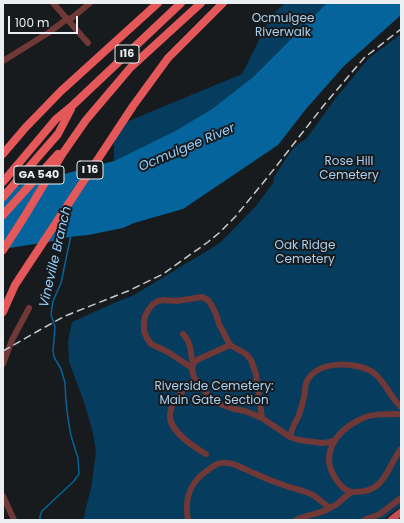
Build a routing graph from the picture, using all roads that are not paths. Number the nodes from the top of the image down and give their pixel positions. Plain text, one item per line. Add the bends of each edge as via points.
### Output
1 (53, 3) edge
2 (90, 3) edge
3 (158, 3) edge
4 (181, 3) edge
5 (201, 3) edge
6 (223, 3) edge
7 (67, 19) junction
8 (88, 43) dead end
9 (3, 61) edge
10 (73, 105) junction
11 (75, 134) junction
12 (3, 154) edge
13 (3, 182) edge
14 (3, 197) edge
15 (3, 216) edge
16 (3, 250) edge
17 (29, 308) dead end
18 (3, 312) edge
19 (183, 334) dead end
20 (230, 345) junction
21 (3, 364) edge
22 (193, 365) junction
23 (195, 379) junction
24 (399, 405) edge
25 (392, 414) junction
26 (401, 414) edge
27 (262, 418) junction
28 (290, 437) junction
29 (335, 440) junction
30 (323, 443) junction
31 (401, 449) edge
32 (330, 452) junction
33 (206, 454) dead end
34 (352, 492) junction
35 (3, 496) edge
36 (401, 498) edge
37 (330, 508) junction
38 (401, 512) edge
39 (14, 520) edge
40 (188, 520) edge
41 (296, 520) edge
42 (364, 520) edge
43 (392, 520) edge

1 - 7 street
2 - 7 street via 72,18
3 - 12 highway via 61,91
4 - 10 highway, I16
5 - 11 highway, I 16 via 131,67
6 - 18 highway, I 16 via 168,58 133,106 15,285
7 - 8 street
7 - 9 street
10 - 13 highway via 56,119
10 - 14 highway, I16 via 58,134
11 - 15 highway, GA 540
11 - 16 highway, I 16
17 - 21 street
19 - 22 street via 189,343
20 - 22 street via 199,359
20 - 22 street via 208,300 202,297 158,301 145,316 147,338 151,344
20 - 27 street via 251,360 256,374
22 - 23 street via 192,374
23 - 27 street via 208,395 220,404
23 - 33 street via 180,393 170,418 180,435
24 - 25 street
24 - 28 street via 380,379 364,368 344,364 325,367 313,374 308,381
25 - 26 street
25 - 29 street via 361,418 344,429
27 - 28 street
28 - 30 street
29 - 30 street
29 - 32 street
30 - 32 street
31 - 34 street via 381,482 370,490
32 - 34 street via 331,472 338,483
34 - 37 street
35 - 39 street
36 - 42 street via 380,514
37 - 40 street via 301,490 234,465 221,463 202,474 191,487 187,502
37 - 41 street
38 - 43 main road

